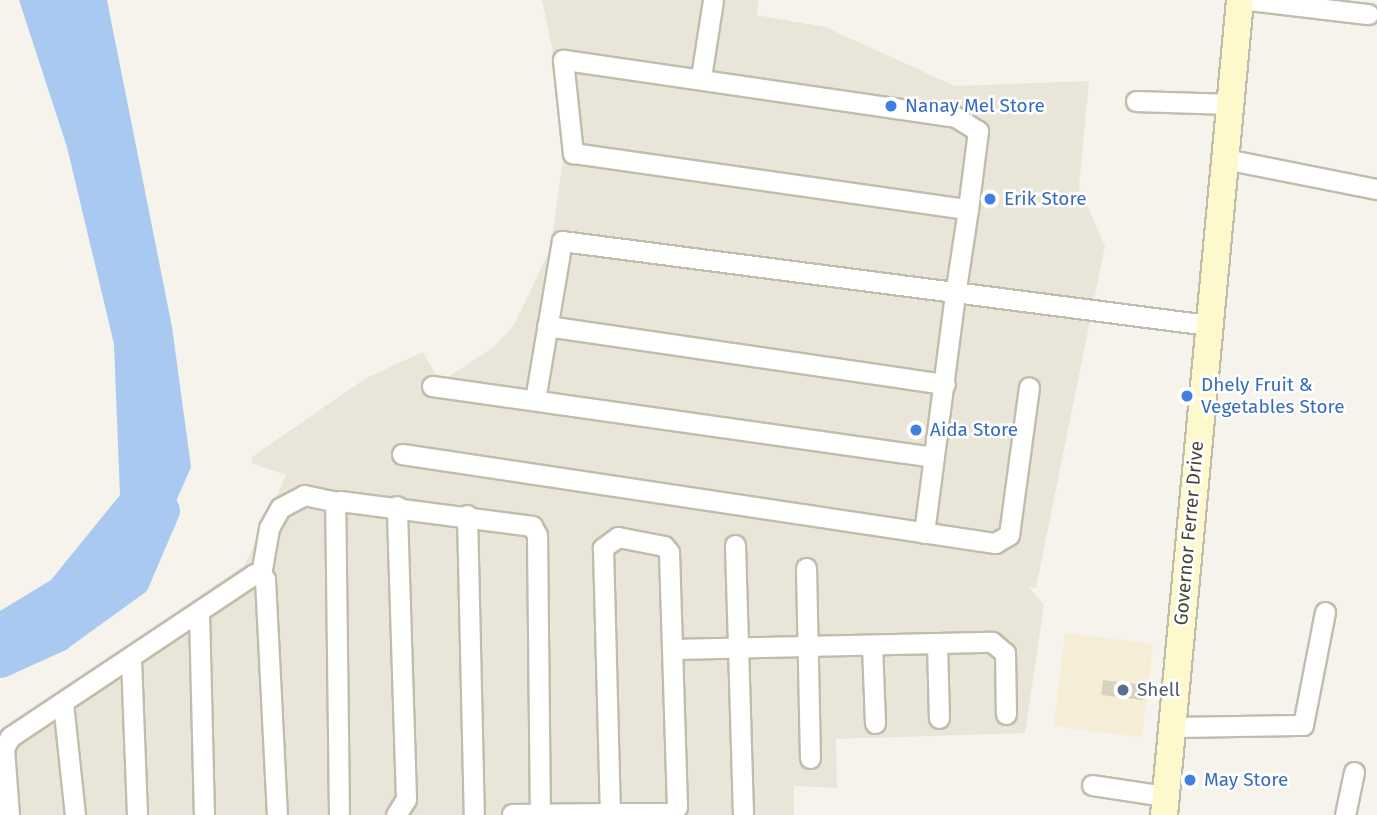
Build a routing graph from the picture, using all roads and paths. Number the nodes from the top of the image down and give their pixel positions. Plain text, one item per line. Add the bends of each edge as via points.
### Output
1 (713, 0) edge
2 (1240, 0) edge
3 (1248, 0) edge
4 (1368, 14) dead end
5 (701, 76) junction
6 (1136, 102) dead end
7 (1230, 104) junction
8 (1225, 159) junction
9 (1377, 188) edge
10 (968, 209) junction
11 (955, 295) junction
12 (1208, 325) junction
13 (547, 326) junction
14 (945, 384) junction
15 (432, 386) dead end
16 (1029, 387) dead end
17 (535, 400) junction
18 (402, 454) dead end
19 (934, 457) junction
20 (337, 502) junction
21 (397, 506) junction
22 (467, 515) junction
23 (924, 533) junction
24 (735, 545) dead end
25 (806, 568) dead end
26 (261, 576) junction
27 (200, 612) junction
28 (1325, 612) dead end
29 (937, 643) junction
30 (872, 645) junction
31 (739, 647) junction
32 (807, 647) junction
33 (674, 649) junction
34 (131, 659) junction
35 (64, 702) junction
36 (1006, 714) dead end
37 (939, 718) dead end
38 (875, 723) dead end
39 (1171, 727) junction
40 (810, 758) dead end
41 (1354, 772) dead end
42 (1092, 785) dead end
43 (1164, 805) edge
44 (512, 814) edge
45 (540, 814) edge
46 (610, 814) edge
47 (9, 815) edge
48 (75, 815) edge
49 (137, 815) edge
50 (204, 815) edge
51 (277, 815) edge
52 (338, 815) edge
53 (396, 815) edge
54 (474, 815) edge
55 (743, 815) edge
56 (1345, 815) edge

1 - 5 street
2 - 7 main road, Governor Ferrer Drive
3 - 4 street
5 - 10 street via 970,122 978,131
5 - 10 street via 564,60 573,153
6 - 7 street
7 - 8 main road, Governor Ferrer Drive
8 - 9 street
8 - 12 main road, Governor Ferrer Drive
10 - 11 street
11 - 12 street
11 - 13 street via 562,240
11 - 14 street
12 - 39 main road, Governor Ferrer Drive
13 - 14 street
13 - 17 street
14 - 19 street
15 - 17 street
16 - 23 street via 1009,535 995,543
17 - 19 street
18 - 23 street
19 - 23 street
20 - 21 street
20 - 26 street via 312,494 280,508 269,528
20 - 52 street
21 - 22 street
21 - 53 street via 406,799
22 - 45 street via 532,526 537,535
22 - 54 street
24 - 31 street
25 - 32 street
26 - 27 street via 248,575
26 - 51 street
27 - 34 street
27 - 50 street
28 - 39 street via 1303,725
29 - 30 street
29 - 36 street via 1000,645
29 - 37 street
30 - 32 street
30 - 38 street
31 - 32 street
31 - 33 street
31 - 55 street
32 - 40 street
33 - 46 street via 677,807 671,813
33 - 46 street via 669,552 664,546 609,538 603,548
34 - 35 street
34 - 49 street
35 - 47 street via 10,737 4,748
35 - 48 street
39 - 43 main road, Governor Ferrer Drive
41 - 56 street
42 - 43 street
44 - 45 street
45 - 46 street

